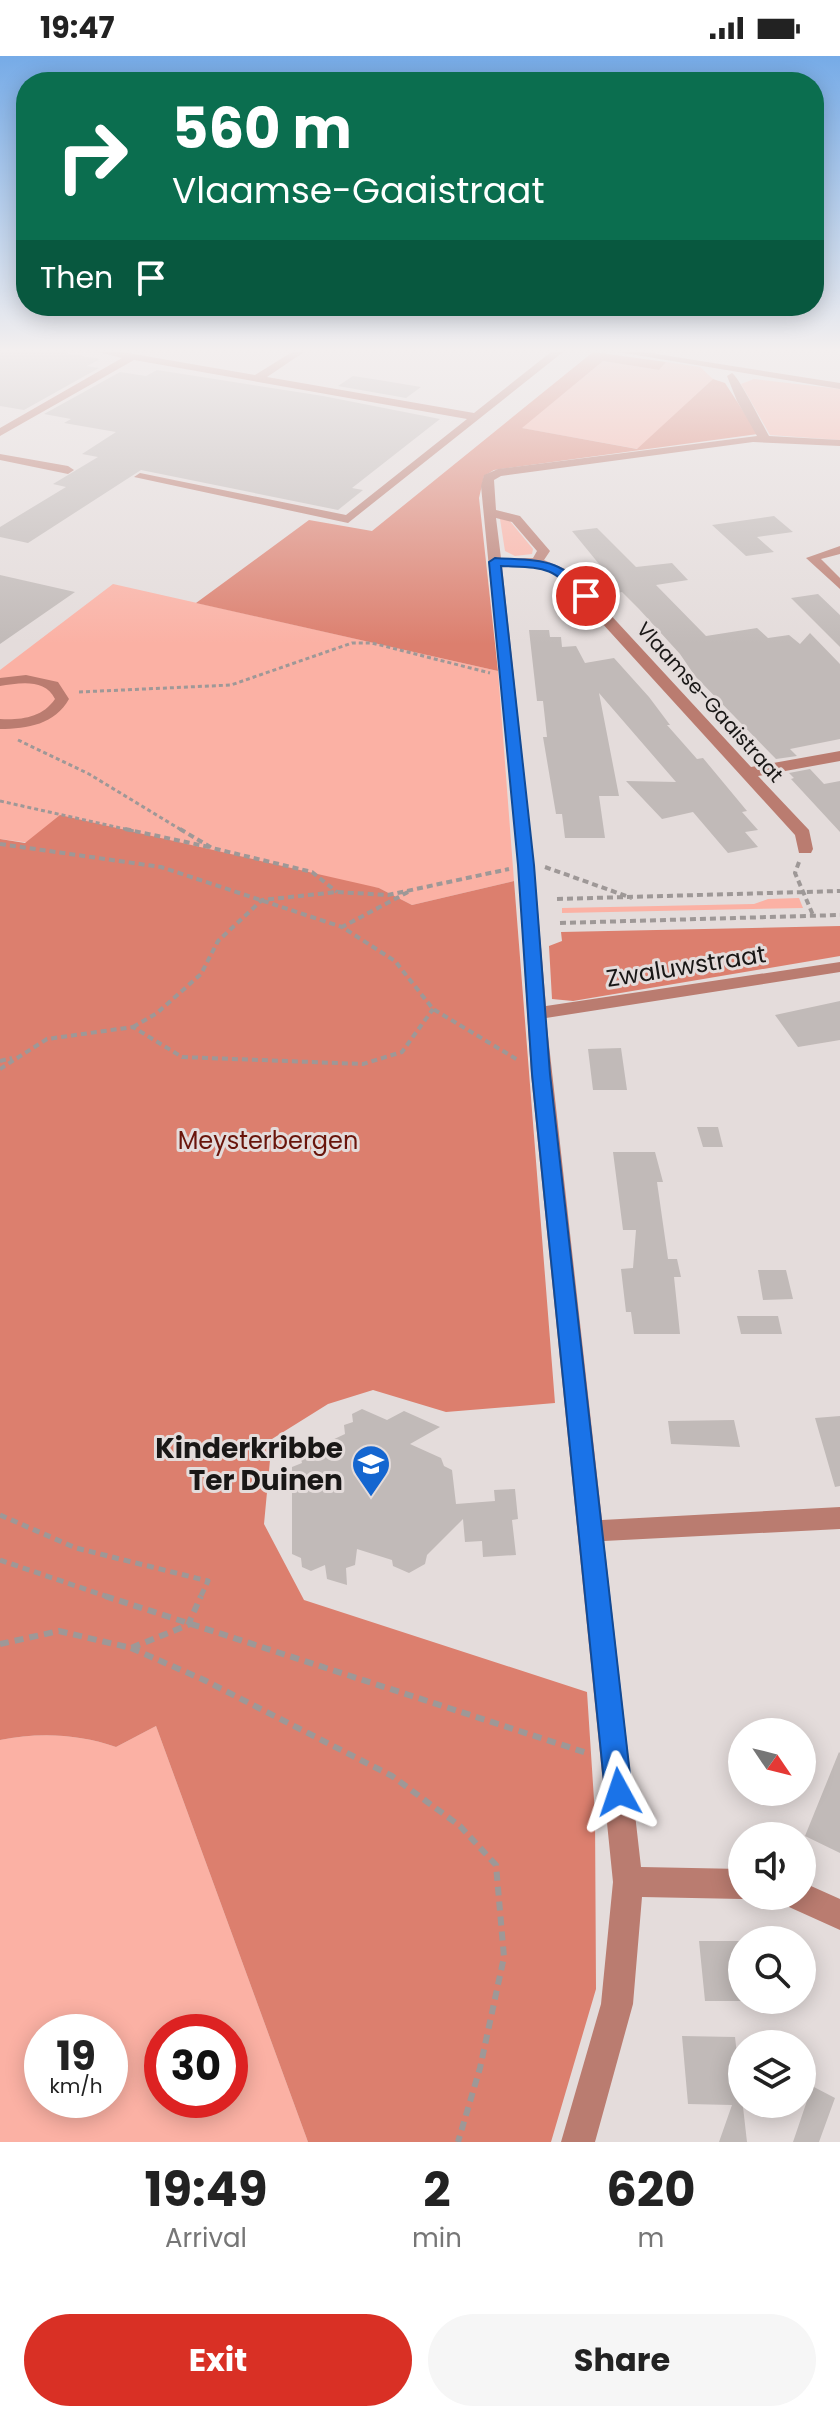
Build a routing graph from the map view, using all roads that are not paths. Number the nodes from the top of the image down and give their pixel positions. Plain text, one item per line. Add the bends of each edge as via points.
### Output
1 (436, 449) edge
2 (684, 449) edge
3 (0, 457) edge
4 (68, 470) dead end
5 (140, 477) dead end
6 (490, 512) junction
7 (840, 550) edge
8 (495, 562) junction
9 (537, 562) junction
10 (840, 585) edge
11 (0, 682) edge
12 (0, 724) edge
13 (840, 756) edge
14 (746, 773) junction
15 (805, 849) road end
16 (840, 967) edge
17 (539, 1013) junction
18 (840, 1518) edge
19 (592, 1531) junction
20 (628, 1882) junction
21 (728, 1884) edge
22 (816, 1904) edge
23 (840, 1915) edge
24 (578, 2142) edge

1 - 5 street via 348,519
2 - 6 street via 498,473 488,478
3 - 4 street
6 - 8 street
6 - 9 street via 516,519 544,551
7 - 10 street via 812,558
8 - 9 street, Vlaamse-Gaaistraat
8 - 17 street
9 - 14 street, Vlaamse-Gaaistraat via 565,574
11 - 12 street via 31,679 60,692 59,706 51,713 24,723
13 - 14 street
14 - 15 street, Vlaamse-Gaaistraat via 803,834
16 - 17 street, Zwaluwstraat
17 - 19 street via 541,1074
18 - 19 street
19 - 20 street
20 - 21 street
20 - 24 street via 617,2004
22 - 23 street

